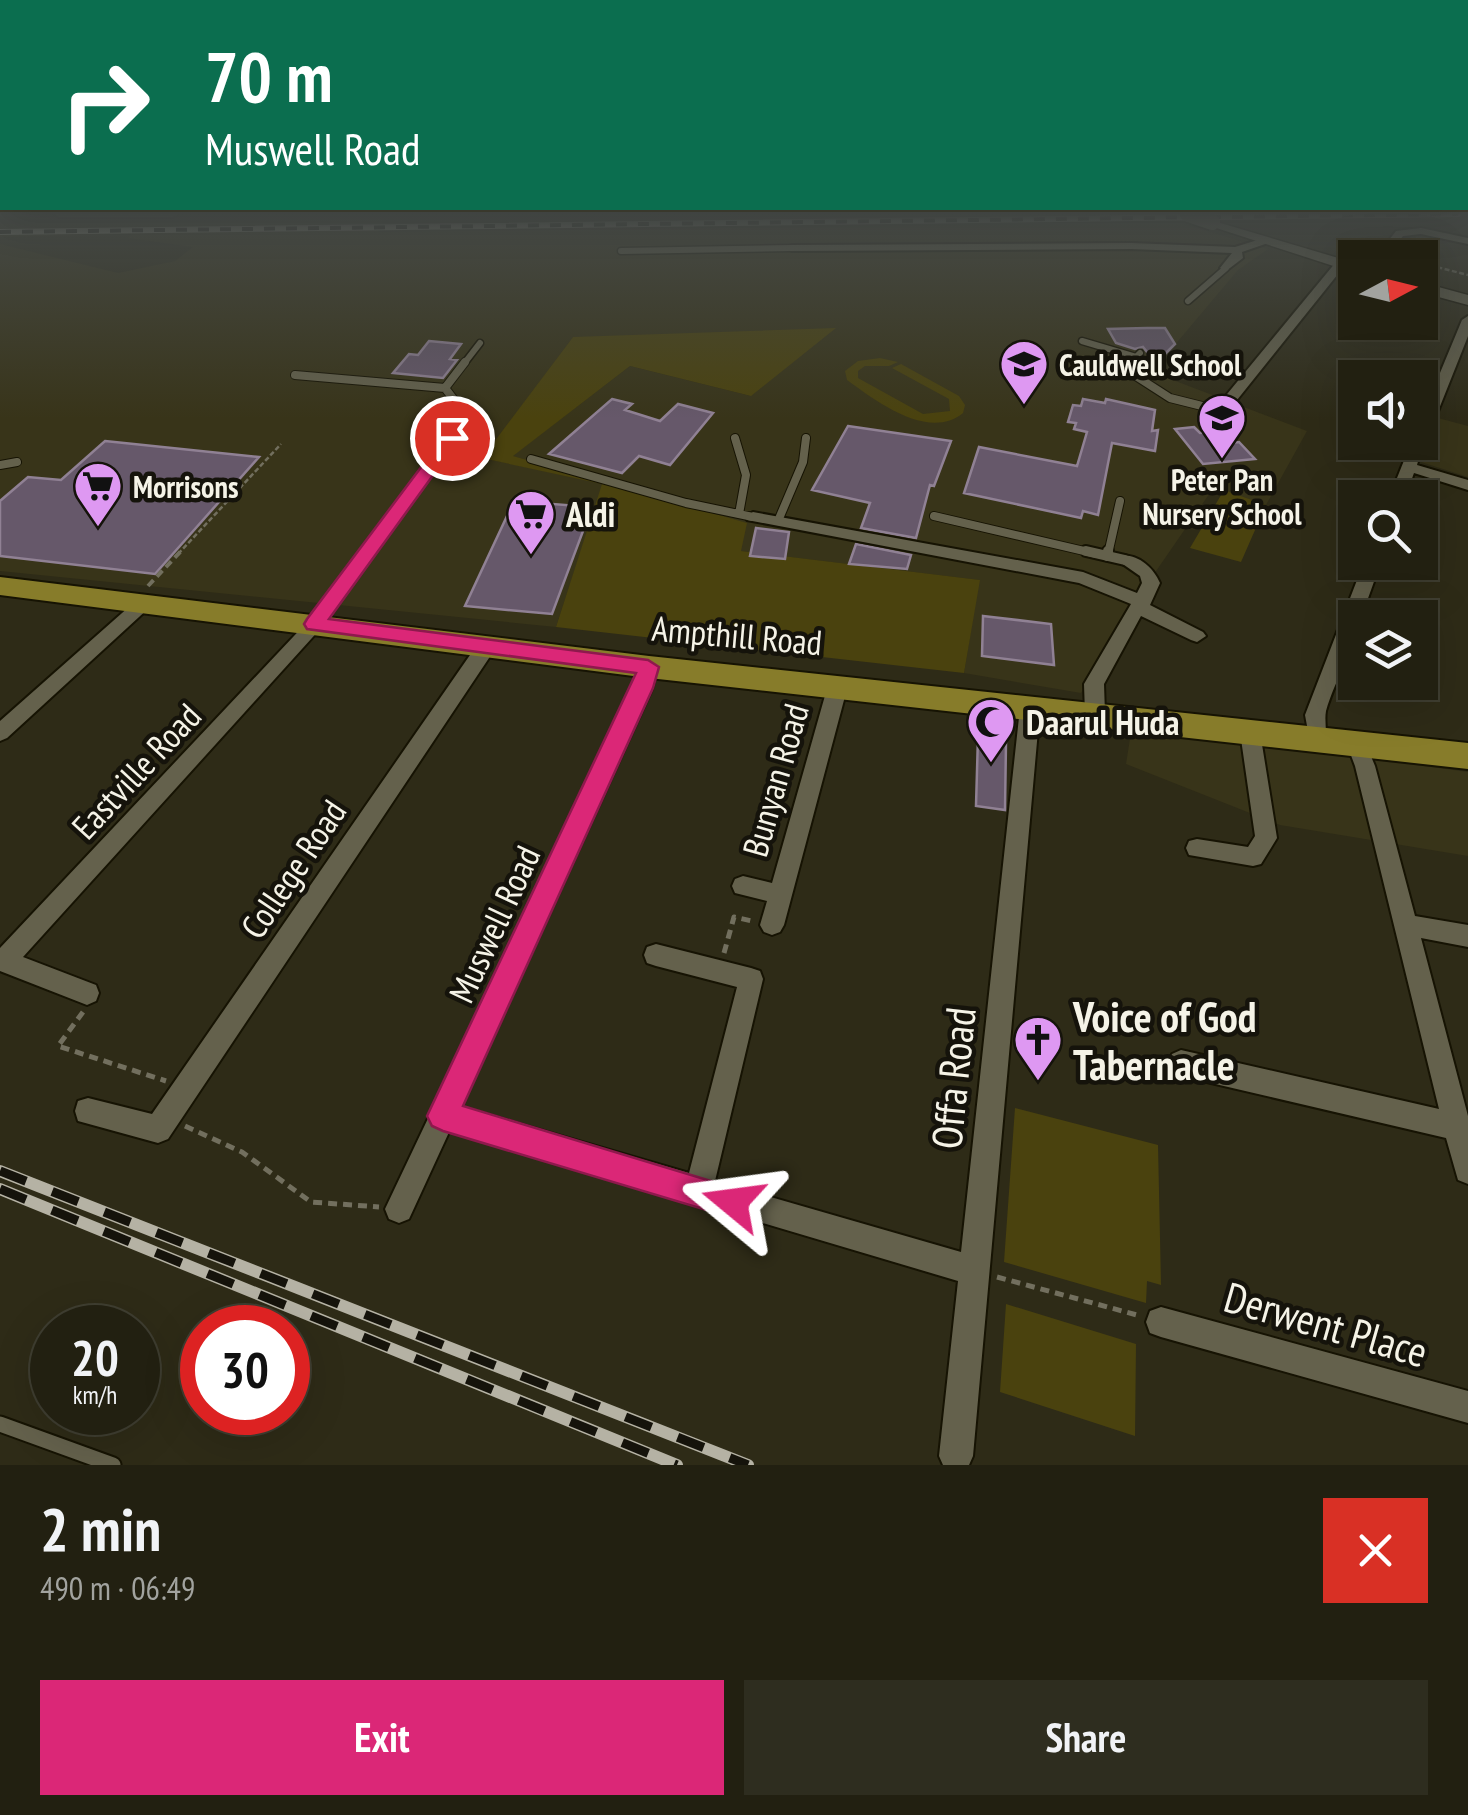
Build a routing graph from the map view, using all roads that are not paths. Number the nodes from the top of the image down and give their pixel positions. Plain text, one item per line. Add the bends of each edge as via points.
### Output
1 (1209, 282) edge
2 (1334, 282) edge
3 (1438, 292) edge
4 (1468, 300) edge
5 (1188, 301) dead end
6 (1468, 320) edge
7 (1082, 342) dead end
8 (480, 343) dead end
9 (295, 375) dead end
10 (445, 388) junction
11 (1438, 394) edge
12 (1228, 402) joint
13 (735, 438) dead end
14 (806, 438) dead end
15 (531, 459) dead end
16 (1412, 460) edge
17 (17, 462) dead end
18 (0, 465) edge
19 (1409, 467) junction
20 (1404, 480) edge
21 (1468, 485) edge
22 (1120, 501) dead end
23 (746, 515) junction
24 (934, 516) dead end
25 (778, 521) junction
26 (1116, 558) junction
27 (1366, 580) edge
28 (0, 586) edge
29 (140, 601) junction
30 (1141, 605) junction
31 (314, 624) junction
32 (1197, 636) dead end
33 (486, 647) junction
34 (648, 667) junction
35 (838, 684) junction
36 (1030, 708) junction
37 (1095, 714) junction
38 (1250, 732) junction
39 (0, 733) edge
40 (1317, 736) junction
41 (1356, 742) junction
42 (1468, 756) edge
43 (1197, 848) dead end
44 (743, 886) dead end
45 (779, 894) junction
46 (772, 924) road end
47 (1406, 925) junction
48 (1468, 936) edge
49 (656, 955) dead end
50 (2, 960) edge
51 (87, 993) road end
52 (1181, 1063) dead end
53 (88, 1110) dead end
54 (443, 1116) junction
55 (1463, 1128) edge
56 (1468, 1170) edge
57 (698, 1192) junction
58 (398, 1209) road end
59 (974, 1271) junction
60 (1161, 1322) road end
61 (1468, 1407) edge
62 (0, 1424) edge
63 (956, 1456) dead end
64 (113, 1465) edge

1 - 5 lane
2 - 12 street
3 - 4 main road
6 - 11 street
7 - 12 lane via 1138,356 1128,371 1166,400 1218,410
8 - 10 lane
9 - 10 lane
10 - 31 lane via 467,417
13 - 23 lane via 745,457
14 - 25 lane
15 - 23 lane
16 - 19 street
17 - 18 lane
19 - 20 street
19 - 21 street
22 - 26 lane
23 - 25 street
24 - 26 lane
25 - 30 street via 1083,578
26 - 30 street via 1148,573
27 - 40 street via 1314,715
28 - 29 main road, Ampthill Road
29 - 31 main road, Ampthill Road
29 - 39 street
30 - 32 street
30 - 37 street via 1094,684
31 - 33 main road, Ampthill Road
31 - 50 street, Eastville Road
33 - 34 main road, Ampthill Road
33 - 53 street, College Road via 162,1124
34 - 35 main road, Ampthill Road
34 - 54 street, Muswell Road
35 - 36 main road, Ampthill Road
35 - 45 street, Bunyan Road
36 - 37 main road, Ampthill Road
36 - 59 street, Offa Road
37 - 38 main road, Ampthill Road
38 - 40 main road, Ampthill Road
38 - 43 street via 1266,838 1254,857
40 - 41 main road, Ampthill Road
41 - 42 main road, Ampthill Road
41 - 47 street
44 - 45 street, Bunyan Road
45 - 46 street, Bunyan Road
47 - 48 street
47 - 55 street
49 - 57 street via 751,978
50 - 51 street
52 - 55 street
54 - 57 street
54 - 58 street, Muswell Road
55 - 56 street
57 - 59 street
59 - 63 street, Offa Road
60 - 61 street, Derwent Place
62 - 64 lane

